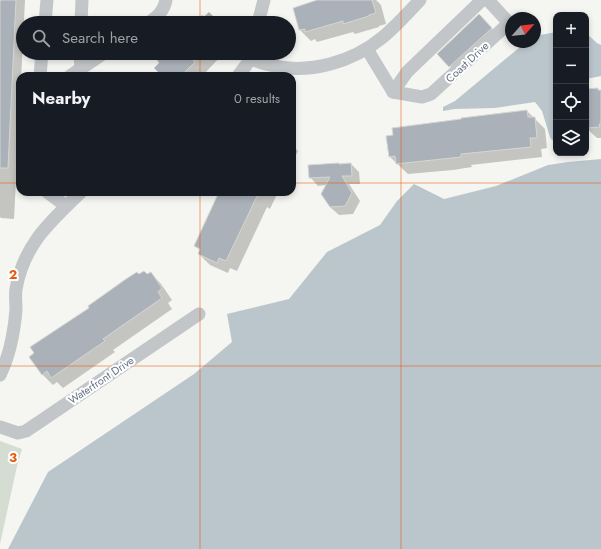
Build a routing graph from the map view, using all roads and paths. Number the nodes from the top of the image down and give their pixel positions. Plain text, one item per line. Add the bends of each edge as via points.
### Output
1 (47, 0) edge
2 (82, 0) edge
3 (166, 0) edge
4 (264, 0) edge
5 (420, 0) edge
6 (482, 0) edge
7 (488, 0) edge
8 (46, 16) edge
9 (81, 16) edge
10 (157, 16) edge
11 (260, 16) edge
12 (368, 48) junction
13 (41, 60) edge
14 (80, 60) edge
15 (94, 60) edge
16 (248, 60) edge
17 (258, 60) edge
18 (81, 69) junction
19 (40, 72) edge
20 (76, 72) edge
21 (240, 72) edge
22 (393, 92) junction
23 (52, 196) edge
24 (77, 196) edge
25 (66, 206) junction
26 (199, 314) dead end
27 (0, 375) edge
28 (0, 427) edge

1 - 8 street
2 - 9 street
3 - 10 street via 164,8
4 - 11 street
5 - 12 street via 391,30
6 - 22 street via 407,72
7 - 22 street, Coast Drive via 509,23 432,94 422,97
12 - 17 street via 345,59 314,67 271,66
12 - 22 street
13 - 19 street
14 - 18 street
15 - 18 street
16 - 21 street
18 - 20 street
23 - 25 street
24 - 25 street
25 - 27 street via 38,236 22,264 16,290 12,340
26 - 28 street, Waterfront Drive via 26,431 18,433

